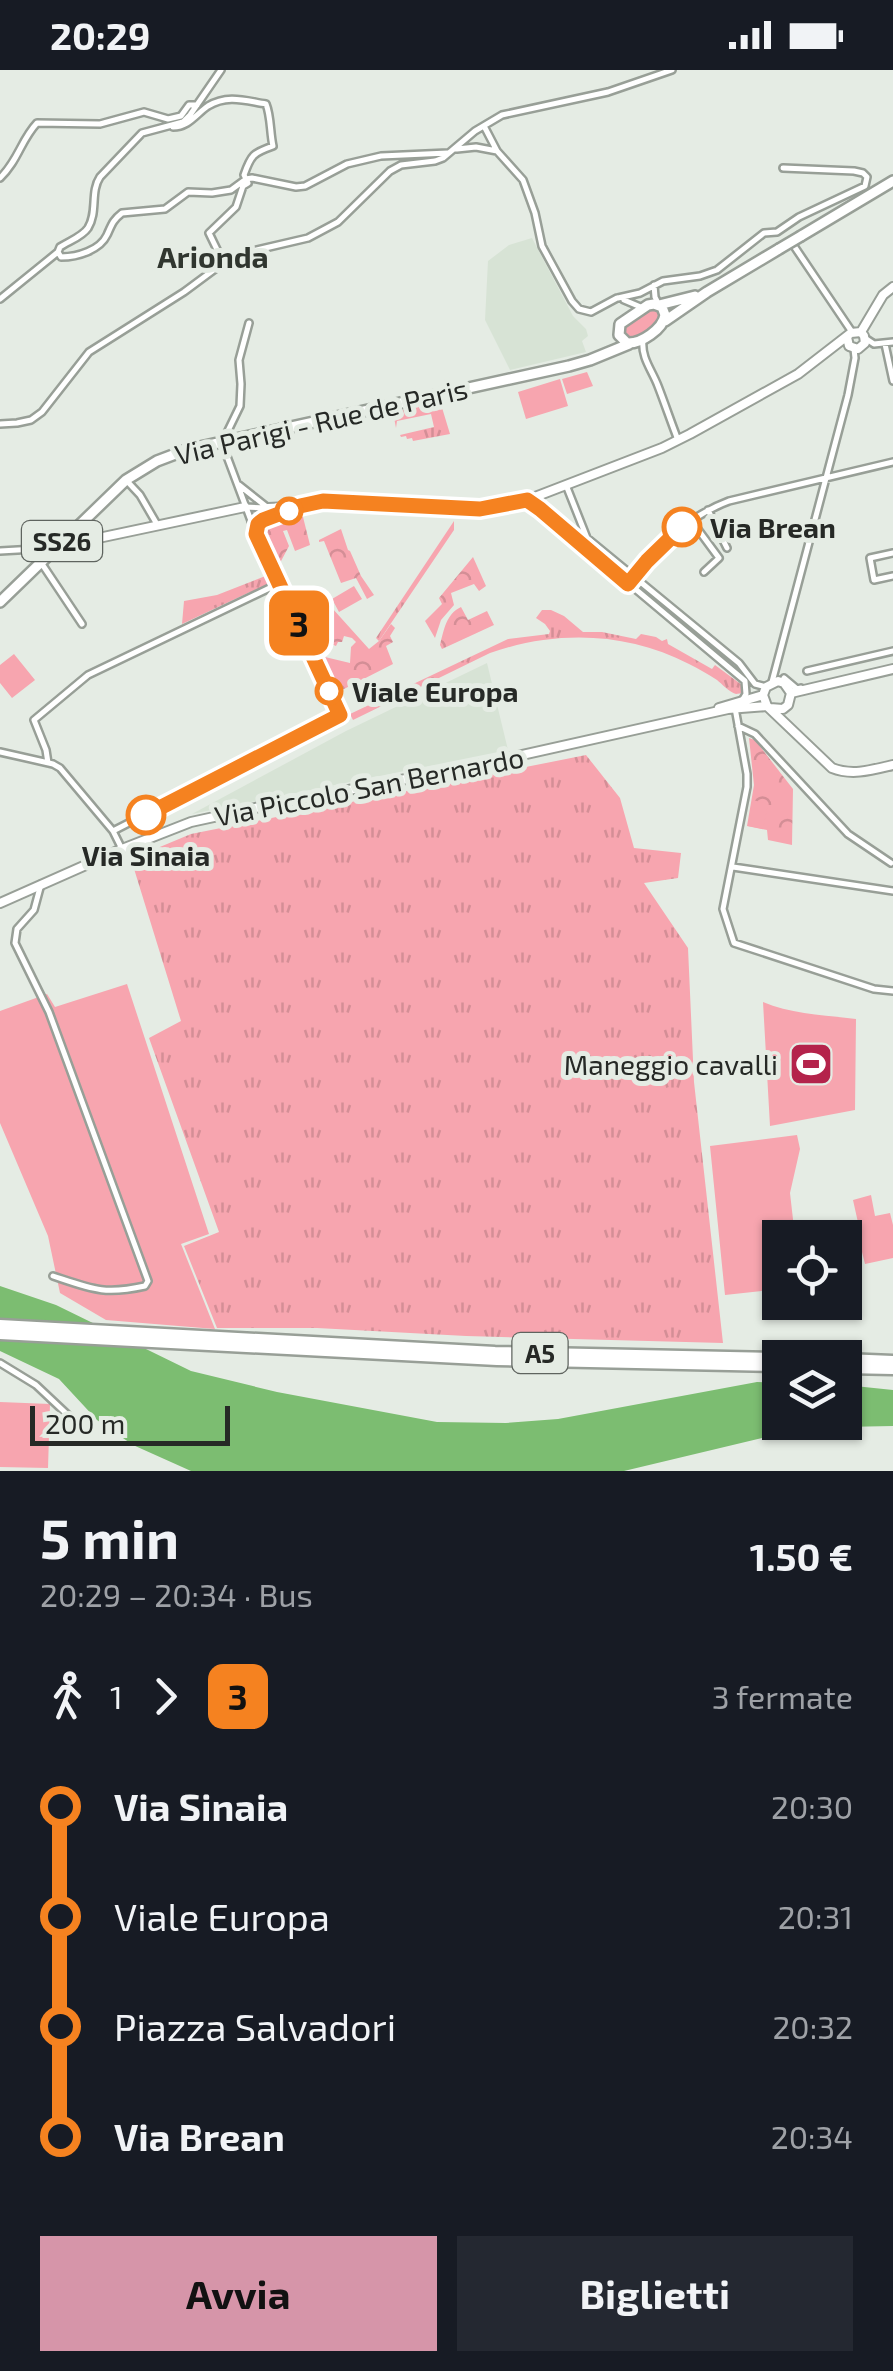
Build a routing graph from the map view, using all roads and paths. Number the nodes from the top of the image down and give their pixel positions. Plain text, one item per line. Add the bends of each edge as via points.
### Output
1 (220, 70) edge
2 (672, 70) edge
3 (197, 105) junction
4 (171, 125) junction
5 (484, 126) junction
6 (454, 151) junction
7 (497, 152) junction
8 (783, 168) dead end
9 (0, 178) edge
10 (246, 180) junction
11 (893, 182) edge
12 (777, 232) junction
13 (786, 236) dead end
14 (794, 246) dead end
15 (58, 252) junction
16 (224, 264) junction
17 (654, 285) junction
18 (893, 287) edge
19 (707, 292) junction
20 (621, 299) junction
21 (0, 300) edge
22 (650, 306) junction
23 (627, 318) junction
24 (665, 321) junction
25 (249, 323) dead end
26 (619, 333) junction
27 (856, 335) junction
28 (644, 338) junction
29 (889, 343) edge
30 (630, 344) junction
31 (854, 349) junction
32 (646, 362) junction
33 (578, 363) junction
34 (893, 381) edge
35 (0, 424) edge
36 (678, 440) junction
37 (222, 443) junction
38 (893, 462) edge
39 (828, 478) junction
40 (126, 480) junction
41 (236, 482) junction
42 (566, 485) junction
43 (527, 500) junction
44 (300, 506) junction
45 (245, 507) junction
46 (268, 508) junction
47 (708, 510) junction
48 (691, 520) junction
49 (251, 521) junction
50 (260, 522) junction
51 (158, 526) junction
52 (256, 534) junction
53 (56, 547) junction
54 (727, 548) dead end
55 (0, 550) edge
56 (893, 552) edge
57 (41, 562) junction
58 (704, 572) dead end
59 (893, 576) edge
60 (634, 577) junction
61 (280, 584) junction
62 (628, 584) junction
63 (0, 602) edge
64 (82, 624) dead end
65 (893, 651) edge
66 (780, 656) junction
67 (893, 670) edge
68 (807, 671) dead end
69 (784, 678) junction
70 (745, 682) junction
71 (824, 686) junction
72 (790, 690) junction
73 (765, 691) junction
74 (742, 700) junction
75 (768, 707) junction
76 (734, 708) junction
77 (692, 718) junction
78 (737, 724) junction
79 (0, 752) edge
80 (48, 763) junction
81 (893, 765) edge
82 (113, 831) junction
83 (122, 849) junction
84 (890, 863) dead end
85 (733, 867) junction
86 (41, 884) junction
87 (893, 891) edge
88 (0, 903) edge
89 (893, 991) edge
90 (52, 1276) dead end
91 (0, 1325) edge
92 (0, 1334) edge
93 (303, 1346) junction
94 (762, 1358) edge
95 (862, 1359) edge
96 (893, 1360) edge
97 (0, 1362) edge
98 (762, 1366) edge
99 (862, 1368) edge
100 (893, 1369) edge
101 (70, 1416) dead end

1 - 3 street
2 - 5 street via 502,115
3 - 4 street
3 - 9 street via 168,120 144,112 100,124 37,123
4 - 10 street via 181,127 227,99 266,104 273,146 254,153
4 - 15 street via 142,133 100,177 86,232
5 - 6 street
5 - 7 street
6 - 7 street
6 - 10 street via 381,156 347,164 305,186
6 - 16 street via 390,171 338,222 308,238
7 - 20 street via 523,180 542,246 576,307 591,312
8 - 12 street via 854,171 868,181
10 - 15 street via 231,190 188,192 153,212 122,213 90,250 72,257
10 - 16 street via 236,207 208,233
11 - 19 main road, Via Parigi - Rue de Paris, bridge
12 - 13 street
12 - 17 street via 764,234 709,274
14 - 27 street
15 - 21 street
16 - 35 street via 89,352 34,418
17 - 20 street
17 - 22 street
18 - 27 street
19 - 22 main road, Via Parigi - Rue de Paris
19 - 24 main road, Via Parigi - Rue de Paris
20 - 22 street
20 - 23 street
22 - 23 main road, Via Parigi - Rue de Paris
22 - 24 main road via 664,310
23 - 26 main road, Via Parigi - Rue de Paris
24 - 28 main road, Via Parigi - Rue de Paris
25 - 37 street via 239,360 240,406
26 - 30 main road
26 - 33 main road, Via Parigi - Rue de Paris via 613,344
27 - 29 street
27 - 31 street via 848,344
27 - 31 street via 864,345
27 - 36 street
28 - 30 main road, Via Parigi - Rue de Paris
28 - 32 street
29 - 34 street
30 - 32 street
30 - 33 main road, Via Parigi - Rue de Paris
31 - 39 street
32 - 36 street
33 - 37 main road, Via Parigi - Rue de Paris / SS26
36 - 42 street
37 - 40 main road, Via Parigi - Rue de Paris / SS26 via 157,460
37 - 41 street
38 - 39 street
39 - 47 street
39 - 66 street
40 - 51 street
40 - 53 main road, Via Parigi - Rue de Paris / SS26
41 - 45 street
41 - 46 street
42 - 43 street
42 - 60 street via 586,538
43 - 44 street via 480,509 338,501
43 - 62 street
44 - 46 street
44 - 50 street
45 - 46 street
45 - 49 street
45 - 51 street
46 - 50 street
47 - 48 street
47 - 54 street
48 - 58 street via 719,558
48 - 60 street
49 - 50 street
49 - 52 street
50 - 52 street
51 - 53 street
52 - 61 street
53 - 55 street
53 - 57 main road, Via Parigi - Rue de Paris / SS26
56 - 59 street via 870,558 874,580
57 - 63 main road, Via Parigi - Rue de Paris / SS26
57 - 64 street
60 - 62 street
60 - 73 street
61 - 80 street via 88,675 34,720
61 - 82 street via 340,715
62 - 70 street
65 - 68 street
66 - 69 street
66 - 73 street
67 - 71 street
69 - 71 street via 797,689
69 - 72 street
70 - 73 street
70 - 74 street
71 - 72 street
72 - 73 street via 778,682
72 - 75 street via 783,709
73 - 74 street, Via Piccolo San Bernardo
73 - 75 street
73 - 76 street, Via Piccolo San Bernardo
74 - 77 street, Via Piccolo San Bernardo
75 - 76 street, Via Piccolo San Bernardo
75 - 81 street via 832,768 855,773
76 - 77 street, Via Piccolo San Bernardo
76 - 78 street
77 - 78 street, Via Piccolo San Bernardo via 719,714
77 - 83 street, Via Piccolo San Bernardo via 223,814
78 - 84 street via 755,734 848,834
78 - 85 street via 747,786
79 - 80 street
80 - 82 street via 60,768
82 - 83 street
83 - 86 street, Via Piccolo San Bernardo
85 - 87 street
85 - 89 street via 723,908 734,942
86 - 88 street, Via Piccolo San Bernardo
86 - 90 street via 15,943 56,1030 148,1281 118,1292
91 - 93 highway, A5
92 - 93 highway, A5
93 - 94 highway, A5
93 - 98 highway, A5 via 496,1360
95 - 96 highway
97 - 101 street
99 - 100 highway

